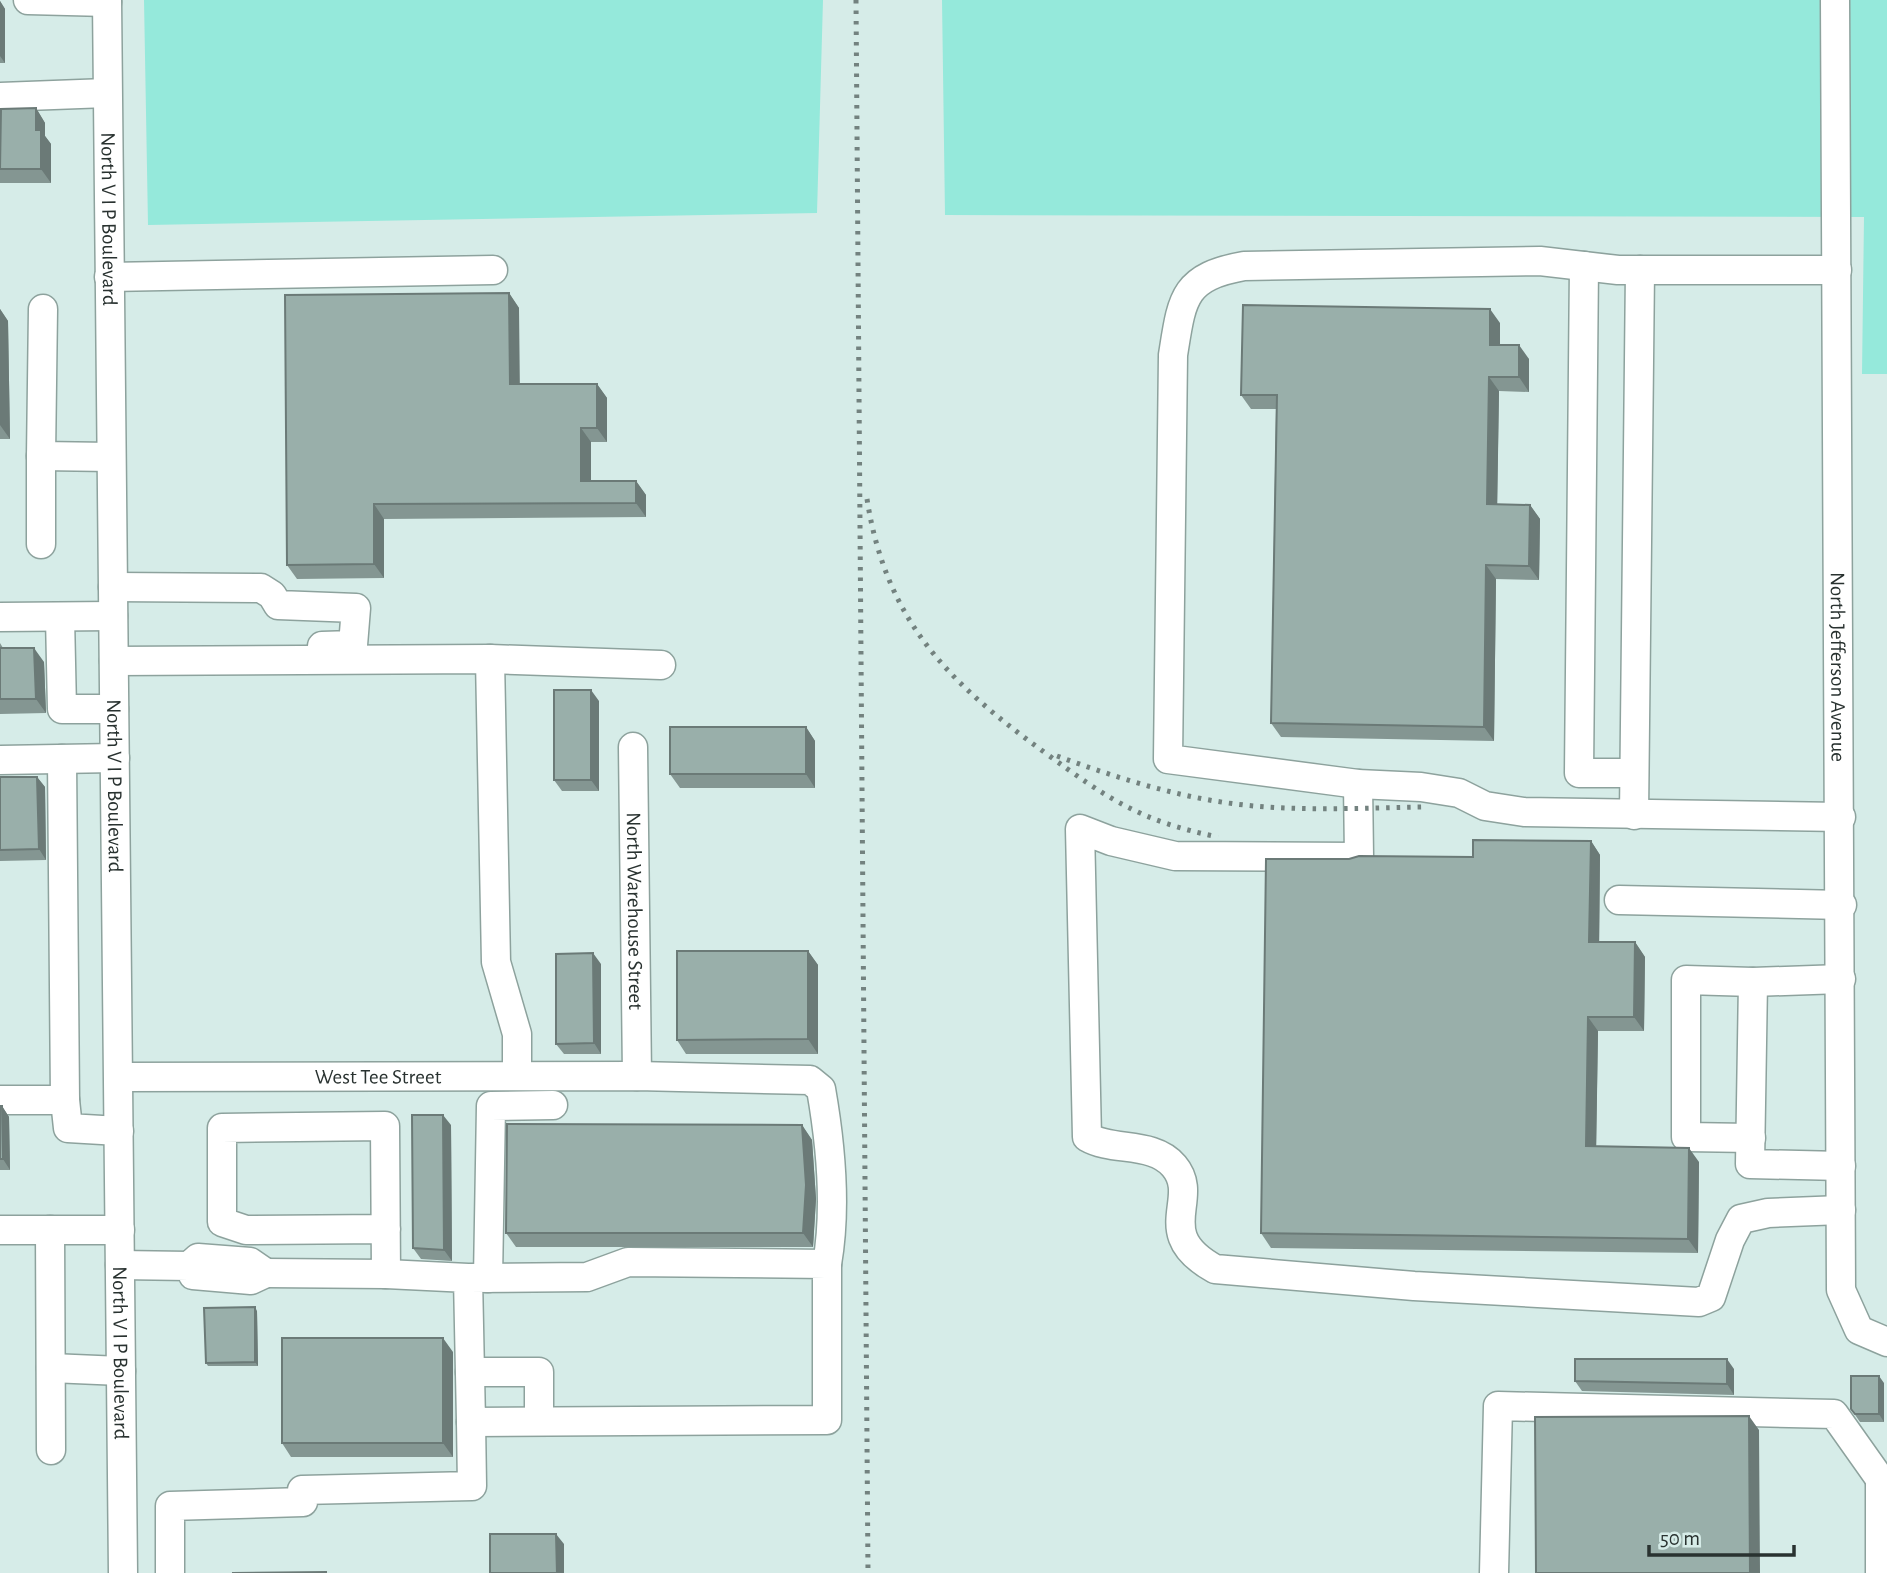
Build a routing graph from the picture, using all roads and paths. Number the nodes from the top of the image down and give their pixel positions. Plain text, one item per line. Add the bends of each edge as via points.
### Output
1 (28, 0) edge
2 (1835, 0) edge
3 (107, 1) edge
4 (107, 93) junction
5 (0, 97) edge
6 (1584, 265) junction
7 (493, 270) dead end
8 (1640, 270) junction
9 (1837, 270) junction
10 (109, 276) junction
11 (43, 309) dead end
12 (41, 456) junction
13 (111, 457) junction
14 (41, 544) dead end
15 (113, 587) junction
16 (113, 616) junction
17 (0, 617) edge
18 (60, 617) junction
19 (113, 653) junction
20 (490, 659) junction
21 (661, 665) dead end
22 (114, 709) junction
23 (633, 747) dead end
24 (115, 758) junction
25 (0, 760) edge
26 (62, 760) junction
27 (1634, 773) junction
28 (1358, 784) junction
29 (1634, 815) junction
30 (1841, 817) junction
31 (1619, 900) dead end
32 (1842, 905) junction
33 (1841, 979) junction
34 (1753, 982) junction
35 (517, 1076) junction
36 (636, 1076) junction
37 (119, 1077) junction
38 (0, 1100) edge
39 (65, 1100) junction
40 (552, 1105) dead end
41 (119, 1130) junction
42 (1751, 1138) junction
43 (1841, 1166) junction
44 (1841, 1210) junction
45 (386, 1229) junction
46 (0, 1230) edge
47 (50, 1230) junction
48 (120, 1230) junction
49 (827, 1264) junction
50 (120, 1265) junction
51 (386, 1274) junction
52 (478, 1278) junction
53 (1887, 1342) edge
54 (51, 1368) junction
55 (121, 1371) junction
56 (470, 1372) junction
57 (539, 1420) junction
58 (471, 1422) junction
59 (51, 1450) dead end
60 (1884, 1479) edge
61 (123, 1573) edge
62 (170, 1573) edge
63 (1494, 1573) edge
64 (1880, 1573) edge

1 - 3 street
2 - 9 street, North Jefferson Avenue
3 - 4 street, North V I P Boulevard
4 - 5 street
4 - 10 street, North V I P Boulevard
6 - 8 street
6 - 27 street via 1579,773
6 - 28 street via 1540,261 1244,266 1213,272 1191,288 1179,317 1173,355 1168,760
7 - 10 street
8 - 9 street
8 - 27 street
9 - 30 street, North Jefferson Avenue
10 - 13 street, North V I P Boulevard
11 - 12 street
12 - 13 street
12 - 14 street
13 - 15 street, North V I P Boulevard
15 - 16 street, North V I P Boulevard
15 - 19 street via 261,588 278,605 356,608 353,645
16 - 18 street
16 - 19 street, North V I P Boulevard
17 - 18 street
18 - 22 street via 62,709
19 - 20 street
19 - 22 street, North V I P Boulevard
20 - 21 street
20 - 35 street via 496,962 517,1034
22 - 24 street, North V I P Boulevard
23 - 36 street, North Warehouse Street
24 - 26 street
24 - 37 street, North V I P Boulevard
25 - 26 street
26 - 39 street
27 - 29 street
28 - 29 street via 1459,793 1485,806 1524,813
28 - 44 street via 1359,857 1175,856 1080,829 1087,1137 1099,1144 1160,1154 1175,1167 1182,1187 1180,1230 1196,1258 1215,1269 1699,1302 1711,1297 1741,1219 1768,1213
29 - 30 street
30 - 32 street, North Jefferson Avenue
31 - 32 street
32 - 33 street, North Jefferson Avenue
33 - 34 street
33 - 43 street, North Jefferson Avenue
34 - 42 street
34 - 42 street via 1686,980 1686,1137
35 - 36 street, West Tee Street
35 - 37 street, West Tee Street
36 - 49 street, West Tee Street via 810,1080 821,1089 833,1230
37 - 41 street, North V I P Boulevard
38 - 39 street
39 - 41 street via 68,1128
40 - 52 street via 491,1106
41 - 48 street, North V I P Boulevard
42 - 43 street via 1750,1164
43 - 44 street, North Jefferson Avenue
44 - 53 street, North Jefferson Avenue via 1841,1290 1859,1330
45 - 45 street via 385,1126 222,1128 222,1222 246,1230
45 - 51 street
46 - 47 street
47 - 48 street
47 - 54 street
48 - 50 street, North V I P Boulevard
49 - 52 street via 628,1262 587,1277
49 - 57 street, West Tee Street via 827,1420
50 - 51 street via 189,1266 193,1275 251,1280 266,1273
50 - 55 street, North V I P Boulevard
51 - 52 street
52 - 56 street
54 - 55 street
54 - 59 street
55 - 61 street, North V I P Boulevard
56 - 57 street via 540,1372
56 - 58 street
57 - 58 street
58 - 62 street via 472,1486 302,1490 303,1502 170,1506
60 - 63 street via 1834,1414 1498,1406
60 - 64 street

